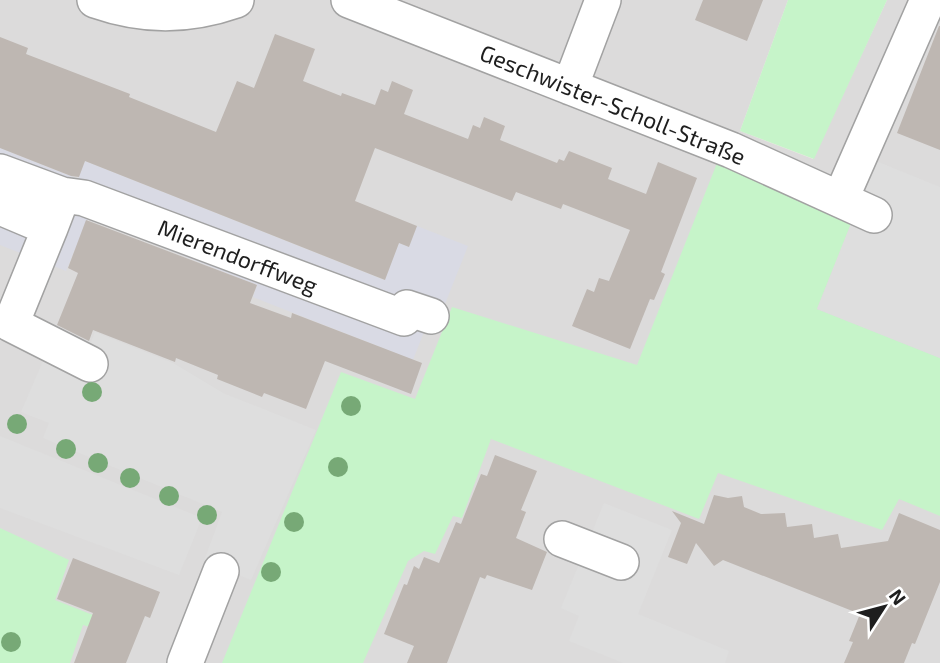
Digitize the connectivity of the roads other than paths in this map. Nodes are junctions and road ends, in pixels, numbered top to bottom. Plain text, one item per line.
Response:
1 (95, 0) edge
2 (236, 0) edge
3 (349, 0) edge
4 (603, 0) edge
5 (928, 0) edge
6 (570, 87) junction
7 (0, 172) edge
8 (62, 195) junction
9 (841, 198) junction
10 (0, 207) edge
11 (874, 215) dead end
12 (50, 228) junction
13 (421, 310) dead end
14 (90, 363) dead end
15 (562, 539) dead end
16 (621, 562) dead end
17 (220, 571) dead end
18 (185, 663) edge

1 - 2 street
3 - 6 street, Geschwister-Scholl-Straße
4 - 6 street
5 - 9 street
6 - 9 street, Geschwister-Scholl-Straße
7 - 8 street, Mierendorffweg
8 - 12 street
8 - 13 street, Mierendorffweg
9 - 11 street, Geschwister-Scholl-Straße
10 - 12 street
12 - 14 street
15 - 16 street
17 - 18 street

